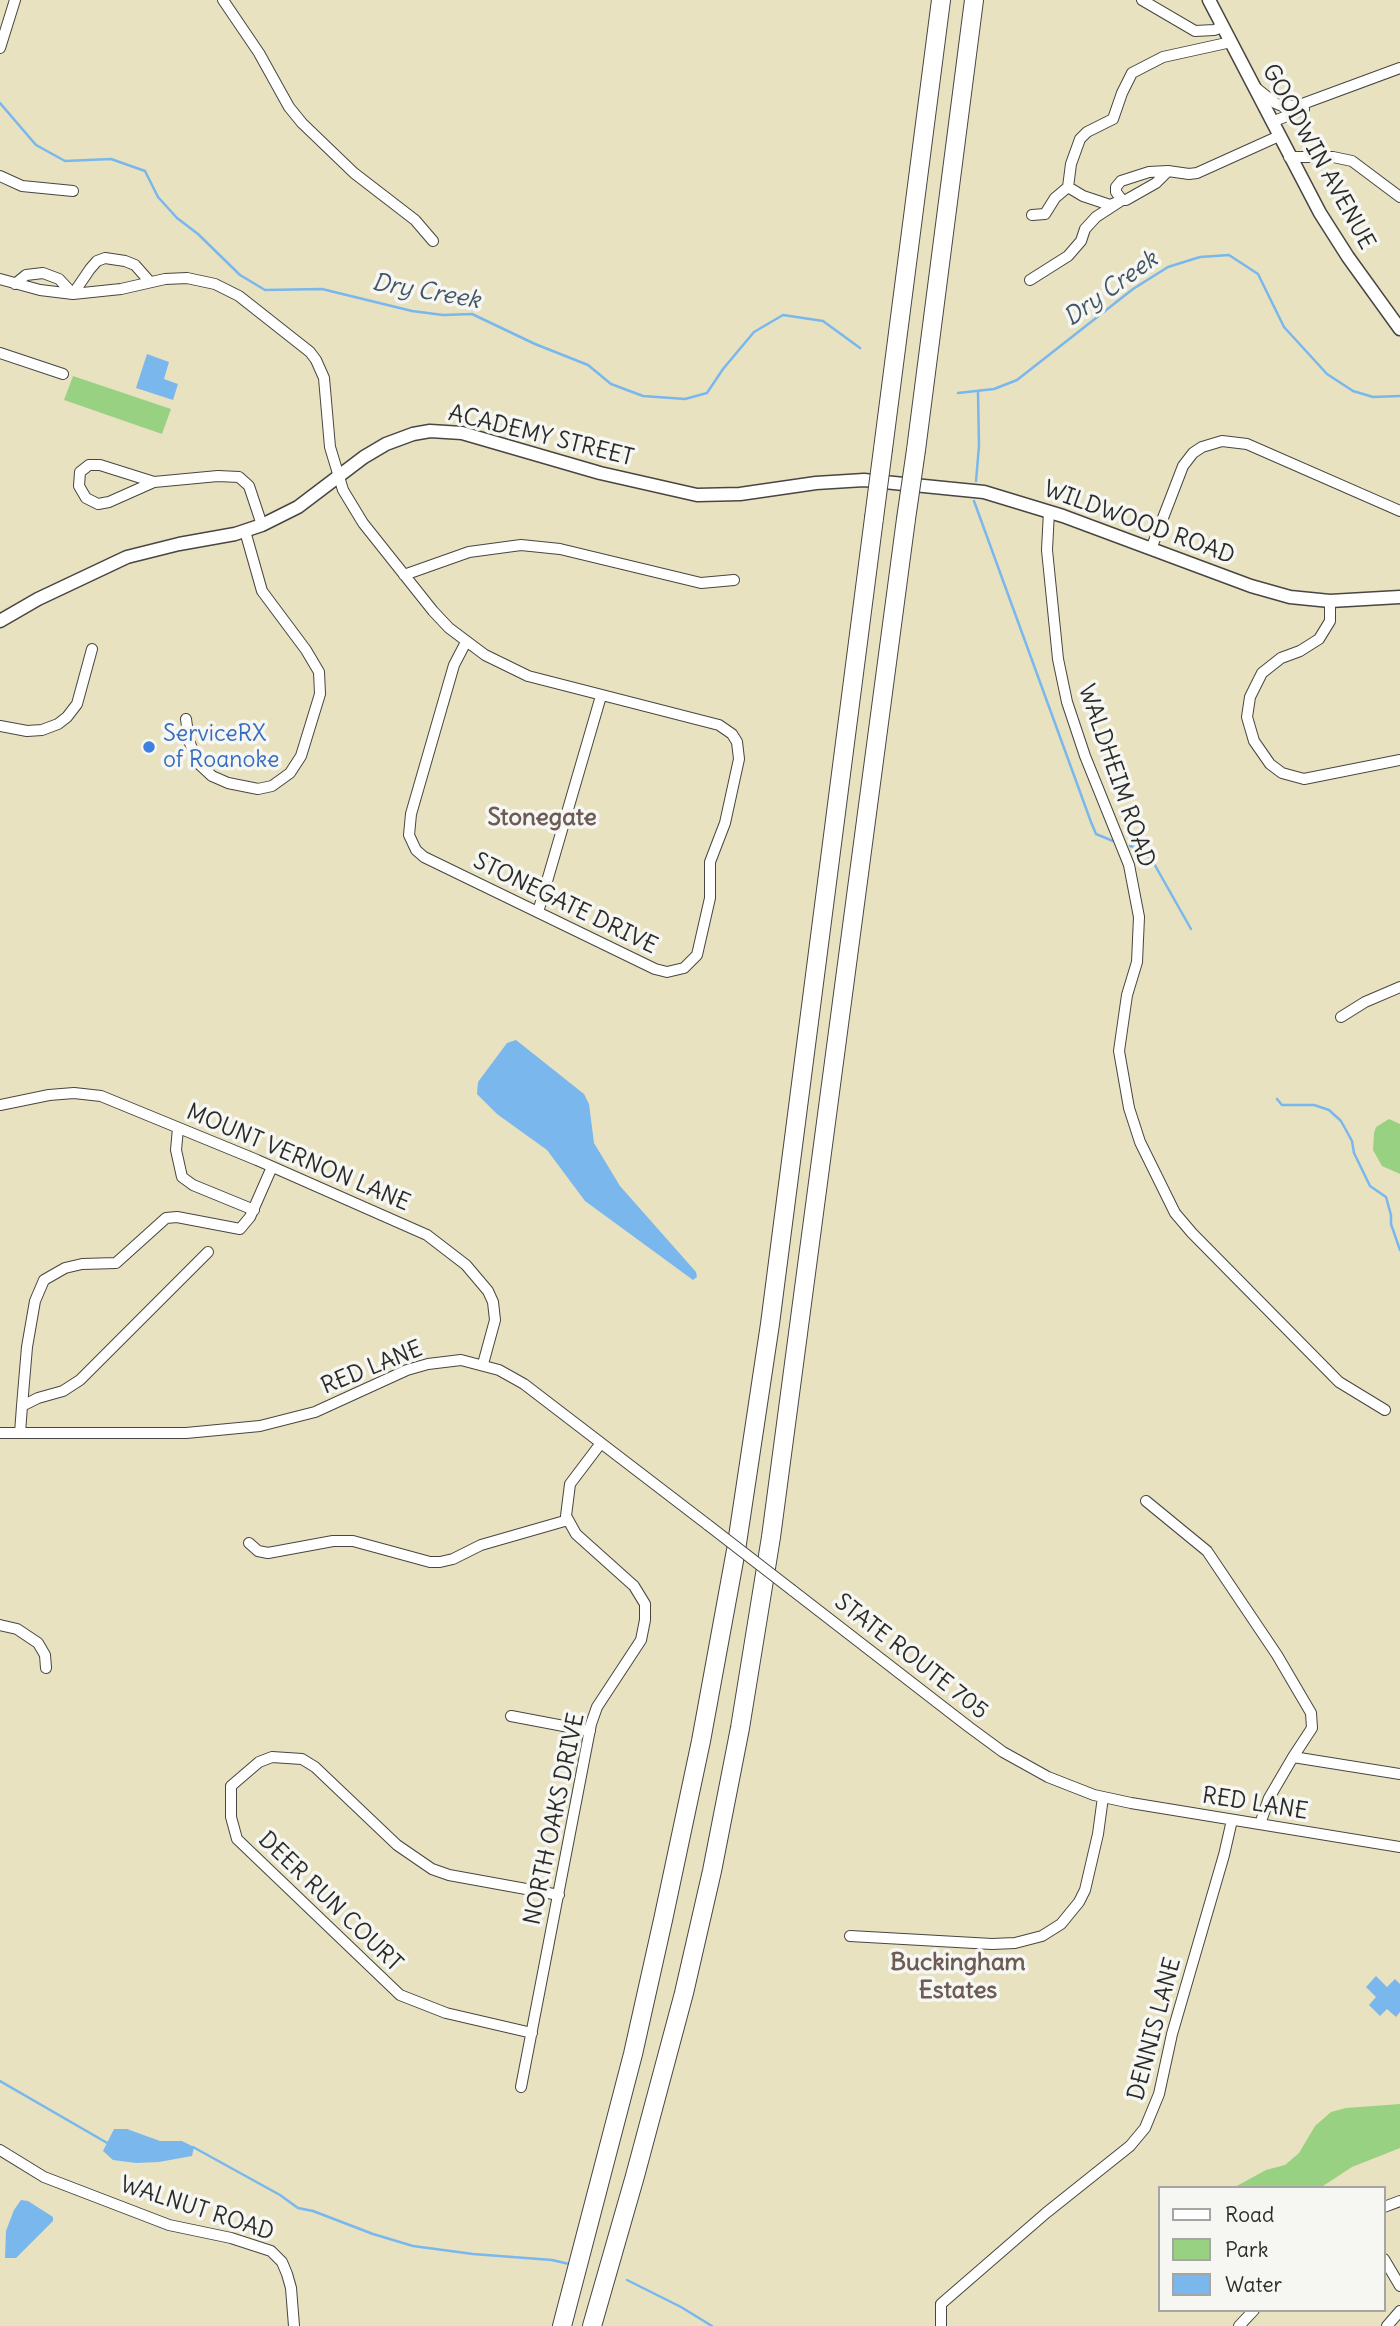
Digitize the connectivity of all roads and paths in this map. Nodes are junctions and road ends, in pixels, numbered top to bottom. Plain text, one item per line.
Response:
1 (15, 0) edge
2 (223, 0) edge
3 (941, 0) edge
4 (974, 0) edge
5 (1142, 0) edge
6 (1209, 0) edge
7 (1223, 27) junction
8 (1231, 42) junction
9 (0, 48) edge
10 (1400, 68) edge
11 (1400, 74) edge
12 (1253, 86) junction
13 (1272, 122) junction
14 (1279, 136) junction
15 (1289, 157) junction
16 (1168, 171) junction
17 (0, 176) edge
18 (1068, 187) junction
19 (73, 191) dead end
20 (1400, 197) edge
21 (1122, 200) junction
22 (1032, 215) dead end
23 (433, 241) dead end
24 (0, 279) edge
25 (1030, 280) dead end
26 (150, 282) junction
27 (15, 284) junction
28 (73, 294) junction
29 (1400, 329) edge
30 (0, 353) edge
31 (63, 374) dead end
32 (338, 477) junction
33 (864, 480) joint
34 (154, 482) junction
35 (1049, 511) junction
36 (1400, 511) edge
37 (262, 525) junction
38 (245, 531) junction
39 (1152, 549) junction
40 (404, 575) junction
41 (734, 580) dead end
42 (1400, 597) edge
43 (1330, 601) junction
44 (0, 621) edge
45 (466, 642) junction
46 (92, 649) dead end
47 (601, 696) junction
48 (186, 719) dead end
49 (0, 726) edge
50 (1400, 760) edge
51 (538, 912) junction
52 (1400, 987) edge
53 (1341, 1017) dead end
54 (0, 1105) edge
55 (178, 1128) junction
56 (272, 1167) junction
57 (254, 1210) junction
58 (208, 1252) dead end
59 (483, 1364) junction
60 (22, 1406) junction
61 (1385, 1410) dead end
62 (0, 1433) edge
63 (20, 1433) junction
64 (601, 1443) junction
65 (1146, 1501) dead end
66 (568, 1520) junction
67 (708, 1525) joint
68 (249, 1543) dead end
69 (0, 1625) edge
70 (46, 1668) dead end
71 (511, 1716) dead end
72 (590, 1731) junction
73 (1293, 1757) junction
74 (1400, 1774) edge
75 (1104, 1797) junction
76 (1232, 1820) junction
77 (1260, 1824) junction
78 (1400, 1847) edge
79 (559, 1895) junction
80 (850, 1936) dead end
81 (532, 2033) junction
82 (521, 2087) dead end
83 (0, 2150) edge
84 (1386, 2262) edge
85 (1400, 2286) edge
86 (1400, 2311) edge
87 (1252, 2312) edge
88 (294, 2326) edge
89 (562, 2326) edge
90 (592, 2326) edge
91 (941, 2326) edge
92 (1239, 2326) edge
93 (1387, 2326) edge

1 - 9 street
2 - 23 street
3 - 89 highway, bridge
4 - 90 highway, bridge
5 - 7 street
6 - 7 street, GOODWIN AVENUE
7 - 8 street, GOODWIN AVENUE
8 - 12 street, GOODWIN AVENUE
8 - 18 street
10 - 12 street
11 - 13 street
12 - 13 street, GOODWIN AVENUE
13 - 14 street, GOODWIN AVENUE
14 - 15 street, GOODWIN AVENUE
14 - 16 street
15 - 20 street
15 - 29 street, GOODWIN AVENUE
16 - 21 street
16 - 21 street
17 - 19 street
18 - 21 street
18 - 22 street
21 - 25 street
24 - 27 street, STONEGATE DRIVE
26 - 28 street, STONEGATE DRIVE
26 - 28 street
26 - 32 street, STONEGATE DRIVE
27 - 28 street, STONEGATE DRIVE
27 - 28 street
30 - 31 street
32 - 33 street, ACADEMY STREET
32 - 37 street, ACADEMY STREET
32 - 40 street, STONEGATE DRIVE
33 - 35 street, WILDWOOD ROAD
34 - 34 street
34 - 37 street
35 - 39 street, WILDWOOD ROAD
35 - 61 street, WALDHEIM ROAD
36 - 39 street
37 - 38 street, ACADEMY STREET
38 - 44 street, ACADEMY STREET
38 - 48 street
39 - 43 street, WILDWOOD ROAD
40 - 41 street
40 - 45 street, STONEGATE DRIVE
42 - 43 street, WILDWOOD ROAD
43 - 50 street
45 - 47 street, STONEGATE DRIVE
45 - 51 street, STONEGATE DRIVE
46 - 49 street
47 - 51 street
47 - 51 street, STONEGATE DRIVE
52 - 53 street
54 - 55 street, MOUNT VERNON LANE
55 - 56 street, MOUNT VERNON LANE
55 - 57 street
56 - 57 street
56 - 59 street, MOUNT VERNON LANE
57 - 60 street
58 - 60 street
59 - 63 street, RED LANE
59 - 64 street, RED LANE
60 - 63 street
62 - 63 street, RED LANE
64 - 66 street
64 - 67 street, RED LANE
65 - 73 street
66 - 68 street
66 - 72 street, NORTH OAKS DRIVE
67 - 75 street, STATE ROUTE 705, bridge
69 - 70 street
71 - 72 street
72 - 79 street, NORTH OAKS DRIVE
73 - 74 street
73 - 77 street
75 - 76 street, RED LANE
75 - 80 street
76 - 77 street, RED LANE
76 - 91 street, DENNIS LANE
77 - 78 street, RED LANE
79 - 81 street, NORTH OAKS DRIVE
79 - 81 street, DEER RUN COURT
81 - 82 street, NORTH OAKS DRIVE
83 - 88 street, WALNUT ROAD
84 - 85 street
86 - 93 street
87 - 92 street

